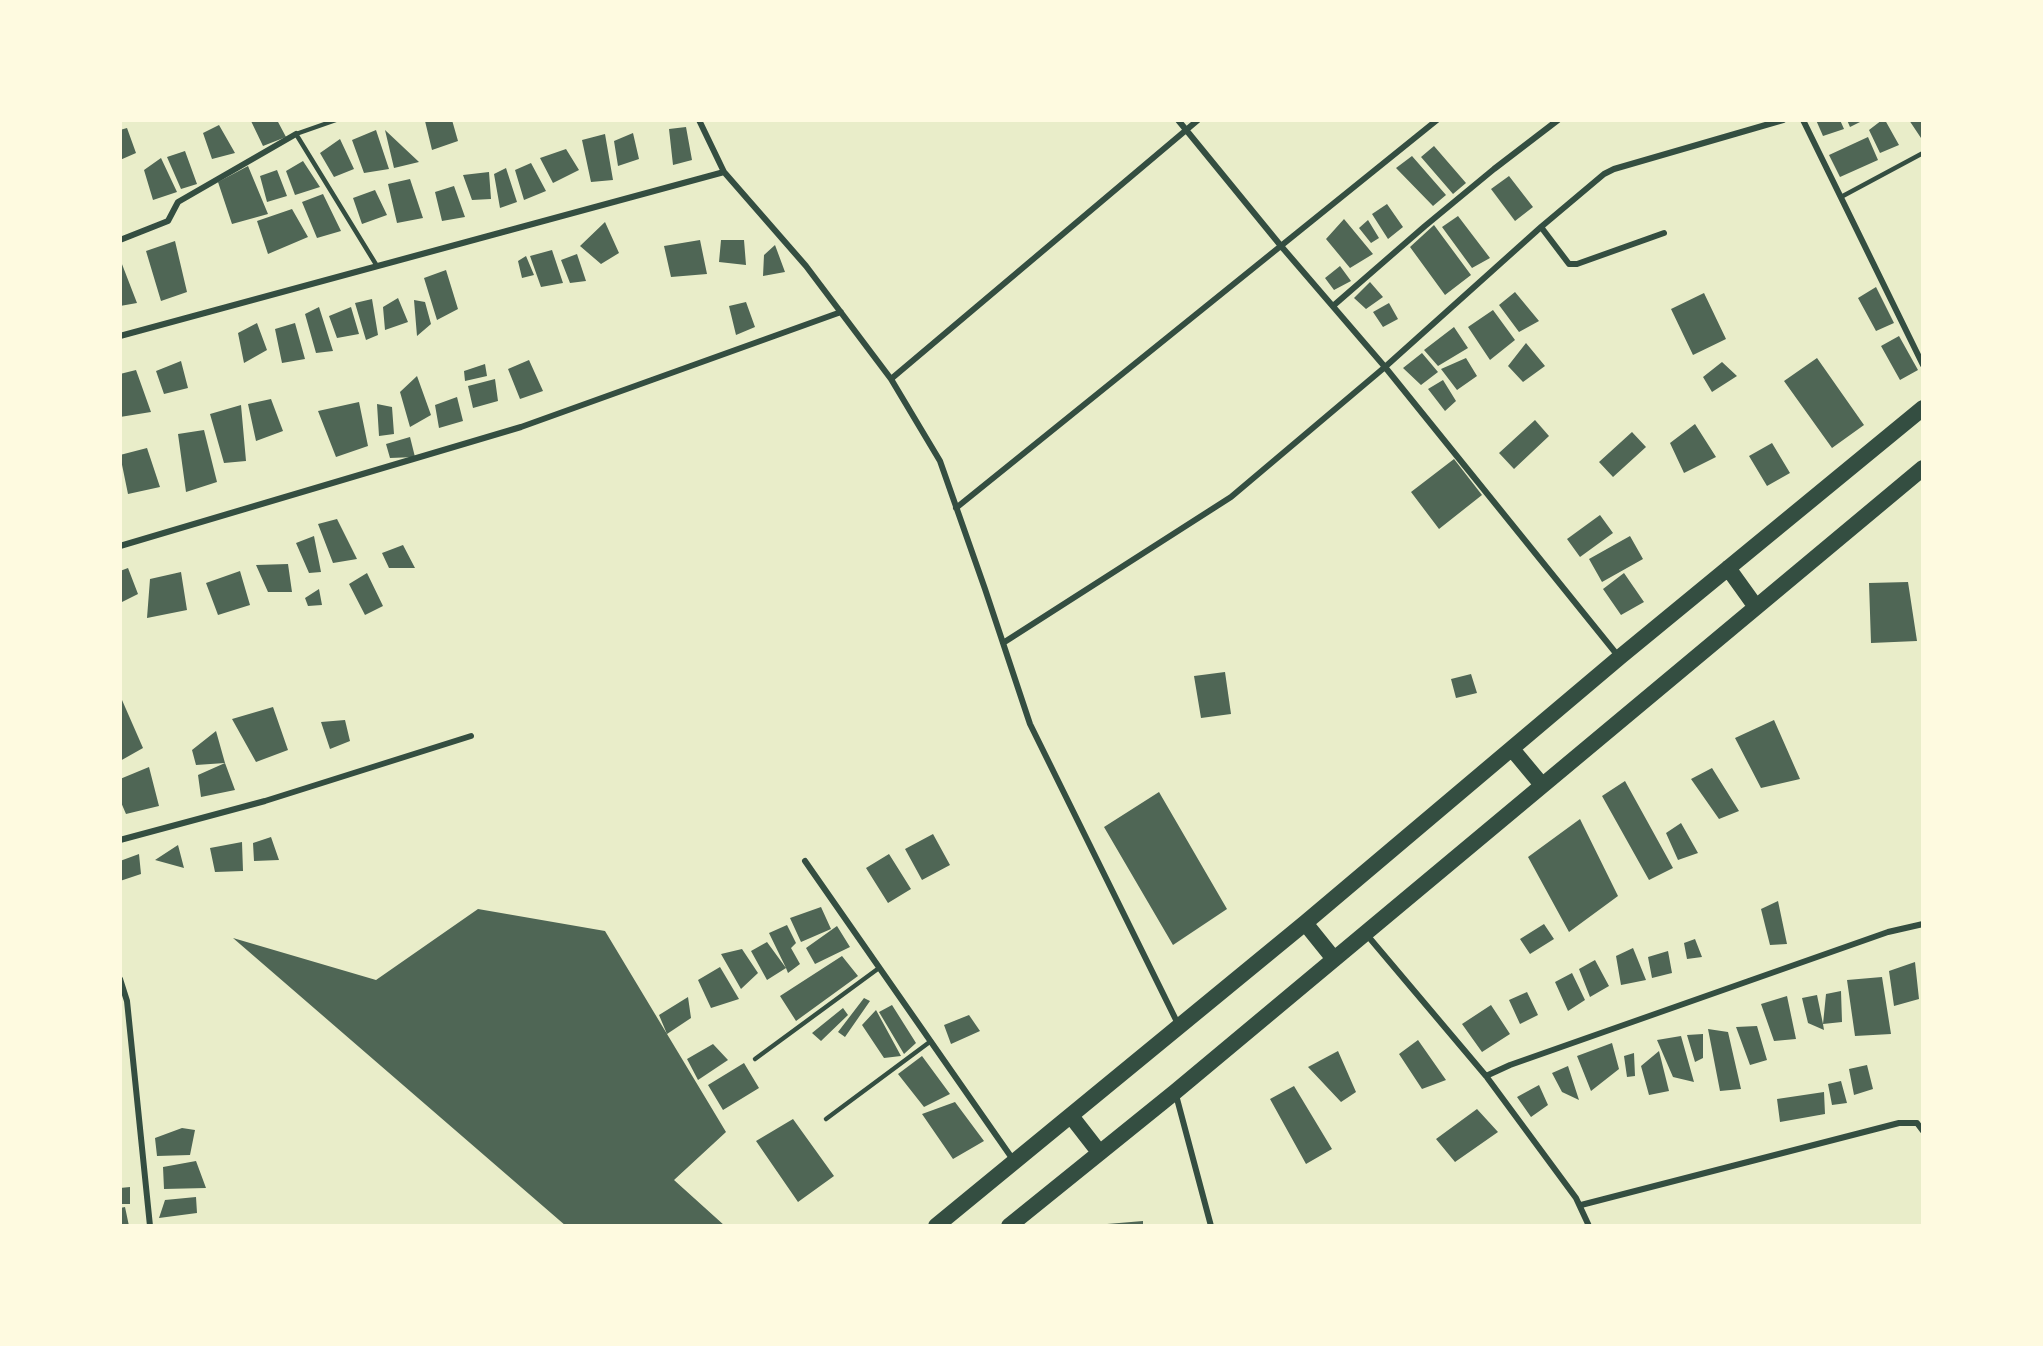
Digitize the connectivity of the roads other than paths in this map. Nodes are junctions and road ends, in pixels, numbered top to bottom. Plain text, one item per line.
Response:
1 (336, 120) edge
2 (699, 120) edge
3 (1178, 120) edge
4 (1198, 120) edge
5 (1437, 120) edge
6 (1558, 120) edge
7 (1783, 120) edge
8 (1803, 120) edge
9 (1187, 129) junction
10 (296, 134) junction
11 (1923, 153) edge
12 (724, 172) junction
13 (1841, 197) junction
14 (1541, 227) junction
15 (1664, 233) dead end
16 (120, 240) edge
17 (1281, 246) junction
18 (377, 266) junction
19 (1332, 306) junction
20 (841, 312) junction
21 (120, 336) edge
22 (1923, 365) edge
23 (1385, 367) junction
24 (891, 379) junction
25 (1923, 408) edge
26 (1923, 468) edge
27 (956, 508) junction
28 (120, 546) edge
29 (1728, 568) junction
30 (1756, 607) junction
31 (1003, 644) junction
32 (1620, 657) junction
33 (471, 736) dead end
34 (1512, 749) junction
35 (1542, 785) junction
36 (120, 840) edge
37 (805, 861) dead end
38 (1305, 923) junction
39 (1923, 924) edge
40 (1365, 933) junction
41 (1334, 958) junction
42 (879, 968) junction
43 (120, 980) edge
44 (123, 1002) edge
45 (1179, 1026) junction
46 (931, 1041) junction
47 (755, 1059) dead end
48 (1486, 1077) junction
49 (1175, 1092) junction
50 (1071, 1116) junction
51 (826, 1119) dead end
52 (1923, 1131) edge
53 (1099, 1152) junction
54 (1015, 1161) junction
55 (1581, 1205) junction
56 (150, 1226) edge
57 (936, 1226) edge
58 (1009, 1226) edge
59 (1211, 1226) edge
60 (1589, 1226) edge

1 - 10 lane
2 - 12 street
3 - 9 street
4 - 9 street
5 - 17 street
6 - 19 street
7 - 14 street
8 - 13 street
9 - 17 street
9 - 24 street
10 - 16 street
10 - 18 lane
11 - 13 lane
12 - 18 street
12 - 20 street
13 - 22 street
14 - 15 street
14 - 23 street
17 - 19 street
17 - 27 street
18 - 21 street
19 - 23 street
20 - 24 street
20 - 28 street
23 - 31 street
23 - 32 street
24 - 27 street
25 - 29 highway
26 - 30 highway
27 - 31 street
29 - 30 highway
29 - 32 highway
30 - 35 highway
31 - 45 street
32 - 34 highway
33 - 36 street
34 - 35 highway
34 - 38 highway
35 - 40 highway
37 - 42 street
38 - 41 highway
38 - 45 highway
39 - 48 street
40 - 41 highway
40 - 48 street
41 - 49 highway
42 - 46 street
42 - 47 lane
43 - 44 street
44 - 56 street
45 - 50 highway
46 - 51 lane
46 - 54 street
48 - 55 street
49 - 53 highway
49 - 59 street
50 - 53 highway
50 - 54 highway
52 - 55 street
53 - 58 highway
54 - 57 highway
55 - 60 street

